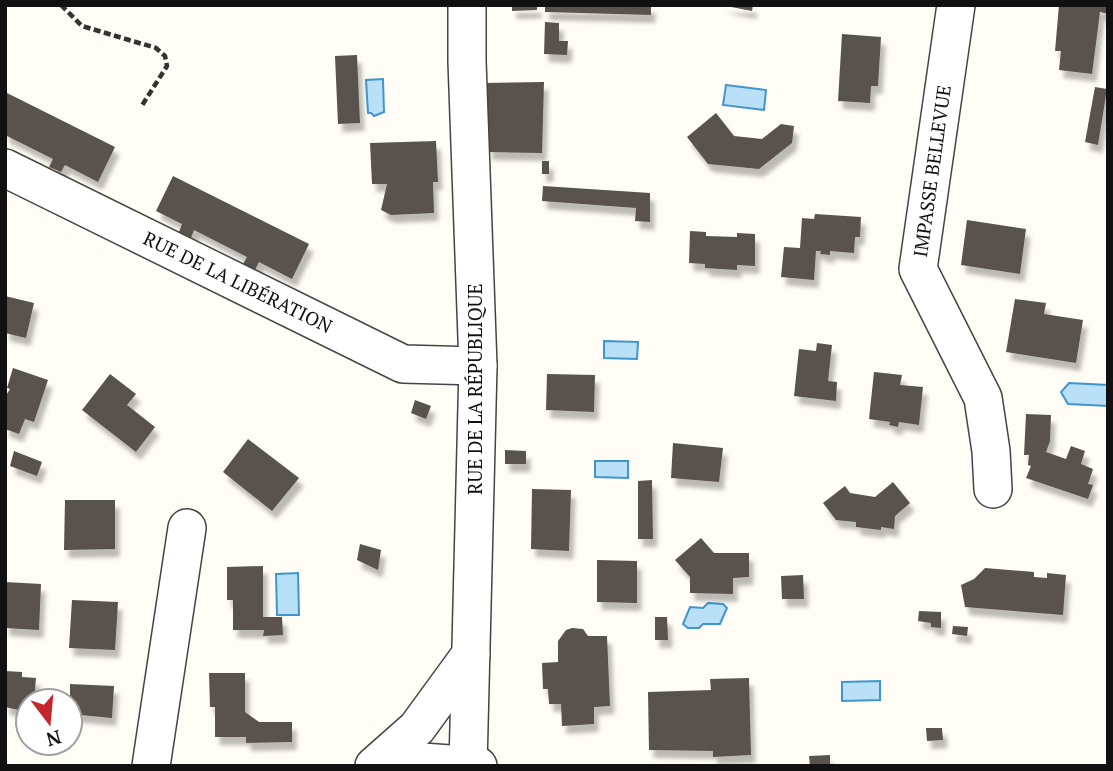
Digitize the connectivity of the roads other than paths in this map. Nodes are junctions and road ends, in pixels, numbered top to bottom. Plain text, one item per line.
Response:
1 (467, 5) edge
2 (956, 5) edge
3 (5, 168) edge
4 (478, 366) junction
5 (993, 489) dead end
6 (187, 528) dead end
7 (471, 654) junction
8 (472, 765) edge
9 (151, 766) edge
10 (374, 766) edge
11 (384, 766) edge

1 - 4 street, RUE DE LA RÉPUBLIQUE
2 - 5 street, IMPASSE BELLEVUE
3 - 4 street, RUE DE LA LIBÉRATION
4 - 7 street, RUE DE LA RÉPUBLIQUE
6 - 9 street
7 - 8 street, RUE DE LA RÉPUBLIQUE
7 - 10 street
8 - 11 street

